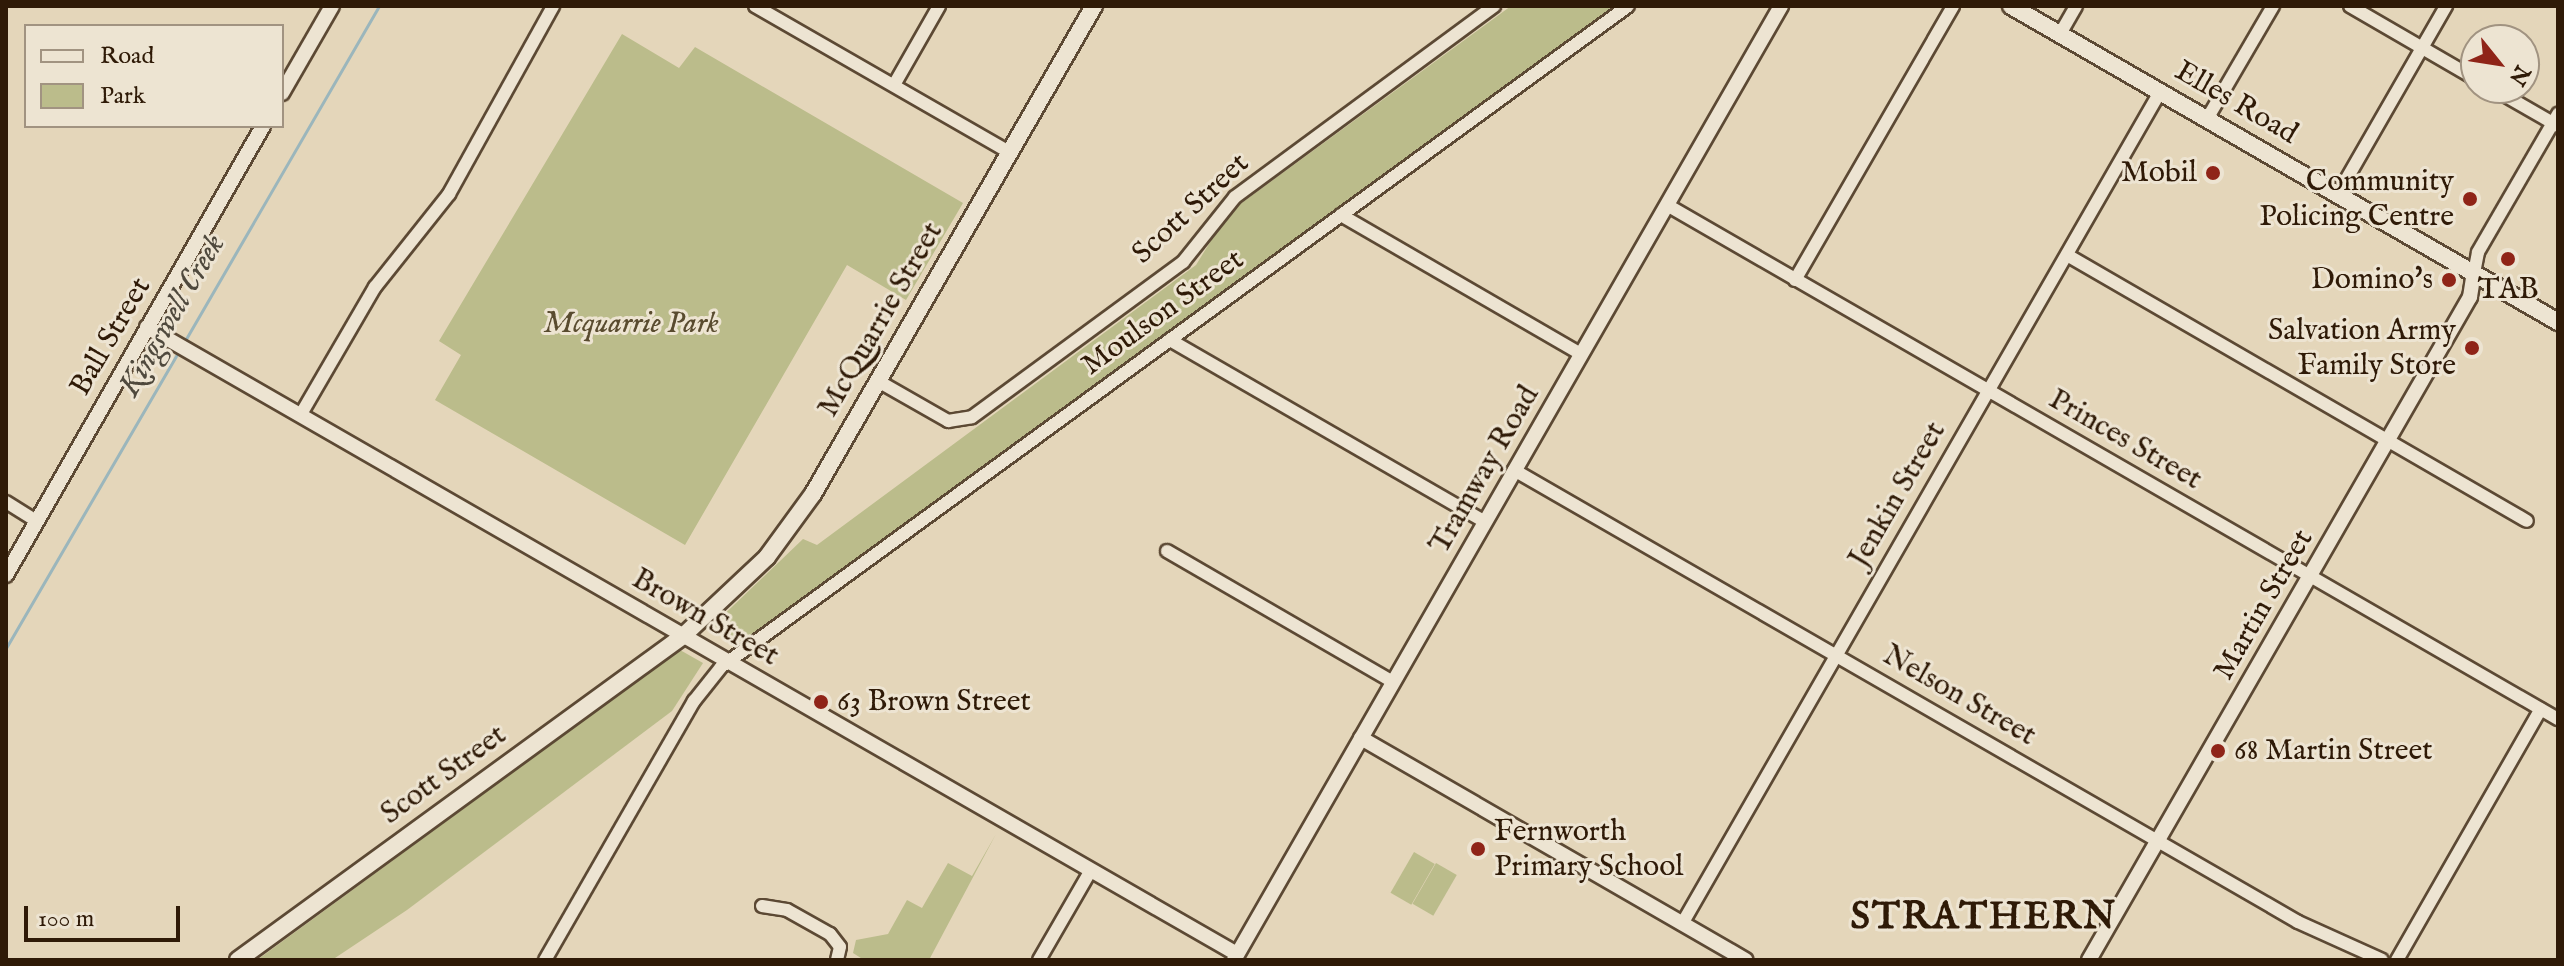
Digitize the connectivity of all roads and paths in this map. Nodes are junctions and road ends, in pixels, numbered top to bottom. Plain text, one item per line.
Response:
1 (332, 6) edge
2 (553, 6) edge
3 (755, 6) edge
4 (939, 6) edge
5 (1094, 6) edge
6 (1494, 6) edge
7 (1628, 6) edge
8 (1781, 6) edge
9 (1953, 6) edge
10 (2011, 6) edge
11 (2076, 6) edge
12 (2273, 6) edge
13 (2350, 6) edge
14 (2446, 6) edge
15 (2060, 34) junction
16 (2422, 47) junction
17 (2460, 70) edge
18 (894, 85) junction
19 (284, 90) edge
20 (2160, 92) junction
21 (2523, 104) edge
22 (2207, 119) junction
23 (2556, 121) edge
24 (262, 128) edge
25 (1009, 152) junction
26 (2338, 194) junction
27 (1667, 205) junction
28 (1341, 215) junction
29 (2067, 255) junction
30 (2474, 273) junction
31 (1795, 280) junction
32 (2558, 322) edge
33 (147, 327) junction
34 (1170, 340) junction
35 (1581, 354) junction
36 (878, 381) junction
37 (1988, 391) junction
38 (301, 414) junction
39 (2388, 440) junction
40 (1514, 470) junction
41 (6, 502) edge
42 (37, 521) junction
43 (2527, 521) dead end
44 (1485, 522) junction
45 (1167, 551) dead end
46 (6, 575) edge
47 (2310, 577) junction
48 (683, 636) junction
49 (1836, 655) junction
50 (729, 661) junction
51 (1393, 682) junction
52 (2541, 709) junction
53 (2558, 719) edge
54 (1361, 738) junction
55 (2158, 841) junction
56 (1091, 870) junction
57 (762, 906) dead end
58 (1682, 924) junction
59 (1236, 957) edge
60 (238, 960) edge
61 (545, 960) edge
62 (837, 960) edge
63 (1039, 960) edge
64 (1745, 960) edge
65 (2089, 960) edge
66 (2382, 960) edge
67 (2397, 960) edge

1 - 19 street
2 - 38 street
3 - 18 street
4 - 18 street
5 - 25 main road, McQuarrie Street
6 - 36 street, Scott Street
7 - 28 street, Moulson Street
8 - 27 street, Tramway Road
9 - 31 street
10 - 15 main road, Elles Road
11 - 15 street
12 - 22 street
13 - 16 street
14 - 16 street
15 - 20 main road, Elles Road
16 - 17 street
16 - 26 street
18 - 25 street
20 - 22 main road, Elles Road
20 - 29 street, Jenkin Street
21 - 23 street
22 - 26 main road, Elles Road
23 - 30 street
24 - 33 street, Ball Street
25 - 36 main road, McQuarrie Street
26 - 30 main road, Elles Road
27 - 31 street, Princes Street
27 - 35 street, Tramway Road
28 - 34 street, Moulson Street
28 - 35 street
29 - 37 street, Jenkin Street
29 - 39 street
30 - 32 main road, Elles Road
30 - 39 street, Martin Street
31 - 37 street, Princes Street
33 - 38 street, Brown Street
33 - 42 street, Ball Street
34 - 44 street
34 - 50 street, Moulson Street
35 - 40 street, Tramway Road
36 - 48 main road, McQuarrie Street
37 - 47 street, Princes Street
37 - 49 street, Jenkin Street
38 - 48 street, Brown Street
39 - 43 street
39 - 47 street, Martin Street
40 - 44 street, Tramway Road
40 - 49 street, Nelson Street
41 - 42 street
42 - 46 street, Ball Street
44 - 51 street, Tramway Road
45 - 51 street
47 - 52 street, Princes Street
47 - 55 street, Martin Street
48 - 50 street, Brown Street
48 - 60 main road, Scott Street
49 - 55 street, Nelson Street
49 - 58 street, Jenkin Street
50 - 56 street, Brown Street
50 - 61 street
51 - 54 street, Tramway Road
52 - 53 street, Princes Street
52 - 67 street
54 - 58 street
54 - 59 street, Tramway Road
55 - 65 street, Martin Street
55 - 66 street, Nelson Street
56 - 59 street, Brown Street
56 - 63 street
57 - 62 street
58 - 64 street

